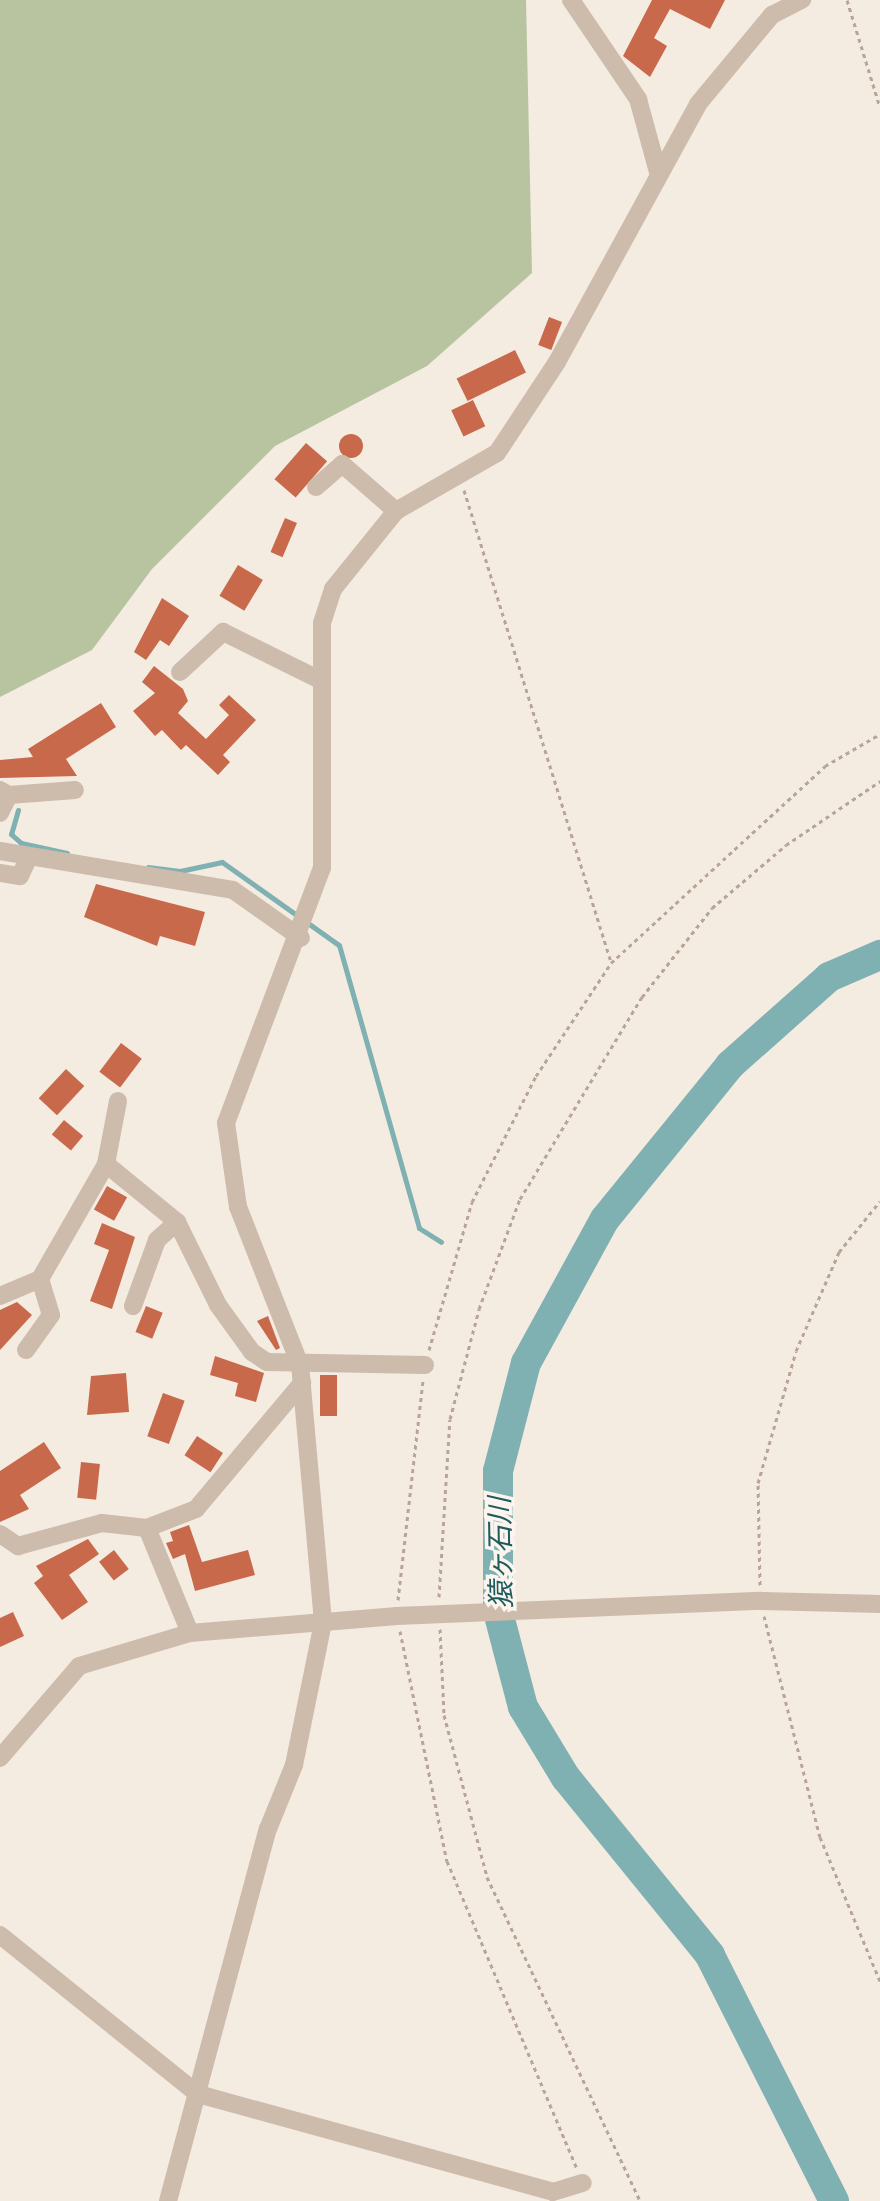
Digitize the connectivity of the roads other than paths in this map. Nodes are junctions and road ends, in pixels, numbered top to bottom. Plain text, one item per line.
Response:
1 (571, 0) edge
2 (802, 0) edge
3 (658, 172) junction
4 (316, 487) dead end
5 (396, 511) junction
6 (180, 672) dead end
7 (318, 679) junction
8 (75, 790) dead end
9 (5, 793) edge
10 (0, 813) edge
11 (0, 851) edge
12 (29, 857) junction
13 (0, 873) edge
14 (301, 938) junction
15 (118, 1101) dead end
16 (106, 1164) junction
17 (177, 1222) junction
18 (40, 1279) junction
19 (0, 1296) edge
20 (133, 1306) dead end
21 (26, 1350) dead end
22 (299, 1359) junction
23 (425, 1365) road end
24 (302, 1383) junction
25 (147, 1528) junction
26 (0, 1534) edge
27 (880, 1604) edge
28 (323, 1622) junction
29 (190, 1633) junction
30 (0, 1758) edge
31 (0, 1935) edge
32 (198, 2094) junction
33 (583, 2183) road end
34 (168, 2201) edge

1 - 3 street
2 - 3 street
3 - 5 street
4 - 5 street
5 - 7 street
6 - 7 street
7 - 14 street
8 - 9 street
9 - 10 street
11 - 12 street
12 - 13 street
12 - 14 street
14 - 22 street
15 - 16 street
16 - 17 street
16 - 18 street
17 - 20 street
17 - 22 street
18 - 19 street
18 - 21 street
22 - 23 street
22 - 24 street
24 - 25 street
24 - 28 street
25 - 26 street
25 - 29 street
27 - 28 street, bridge
28 - 29 street
28 - 32 street
29 - 30 street
31 - 32 street
32 - 33 street
32 - 34 street

